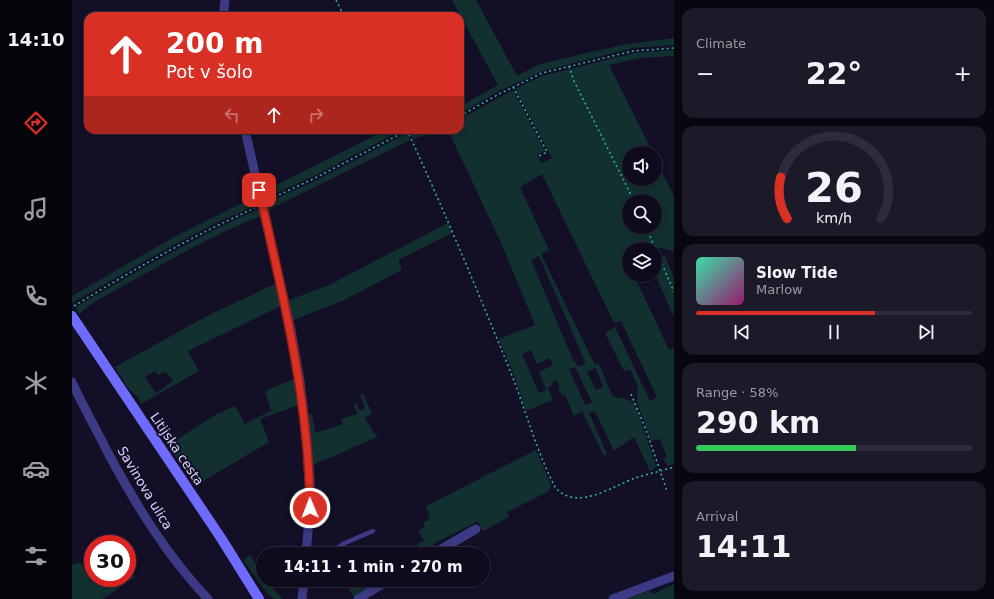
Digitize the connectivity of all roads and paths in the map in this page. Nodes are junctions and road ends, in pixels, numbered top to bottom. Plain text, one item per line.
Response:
1 (226, 0) edge
2 (336, 0) edge
3 (224, 12) edge
4 (342, 12) edge
5 (674, 48) edge
6 (569, 66) junction
7 (513, 87) junction
8 (464, 114) edge
9 (246, 134) edge
10 (400, 134) edge
11 (410, 134) edge
12 (539, 156) dead end
13 (630, 194) edge
14 (262, 204) junction
15 (649, 234) edge
16 (674, 292) edge
17 (73, 311) edge
18 (72, 382) edge
19 (631, 394) dead end
20 (674, 466) edge
21 (660, 471) junction
22 (667, 491) dead end
23 (476, 529) dead end
24 (372, 531) dead end
25 (307, 547) edge
26 (339, 547) edge
27 (445, 547) edge
28 (674, 576) edge
29 (303, 587) edge
30 (378, 587) edge
31 (208, 599) edge
32 (259, 599) edge
33 (302, 599) edge
34 (358, 599) edge
35 (613, 599) edge

1 - 3 street
2 - 4 path
5 - 6 path
6 - 7 path
6 - 13 path
7 - 8 path
7 - 12 path
9 - 14 street
10 - 14 path
11 - 21 path
14 - 17 path
14 - 25 street
15 - 16 path
17 - 32 main road, Litijska cesta
18 - 31 street, Savinova ulica
19 - 21 path
20 - 21 path
21 - 22 path
23 - 27 street
24 - 26 lane
28 - 35 street
29 - 33 street
30 - 34 street

